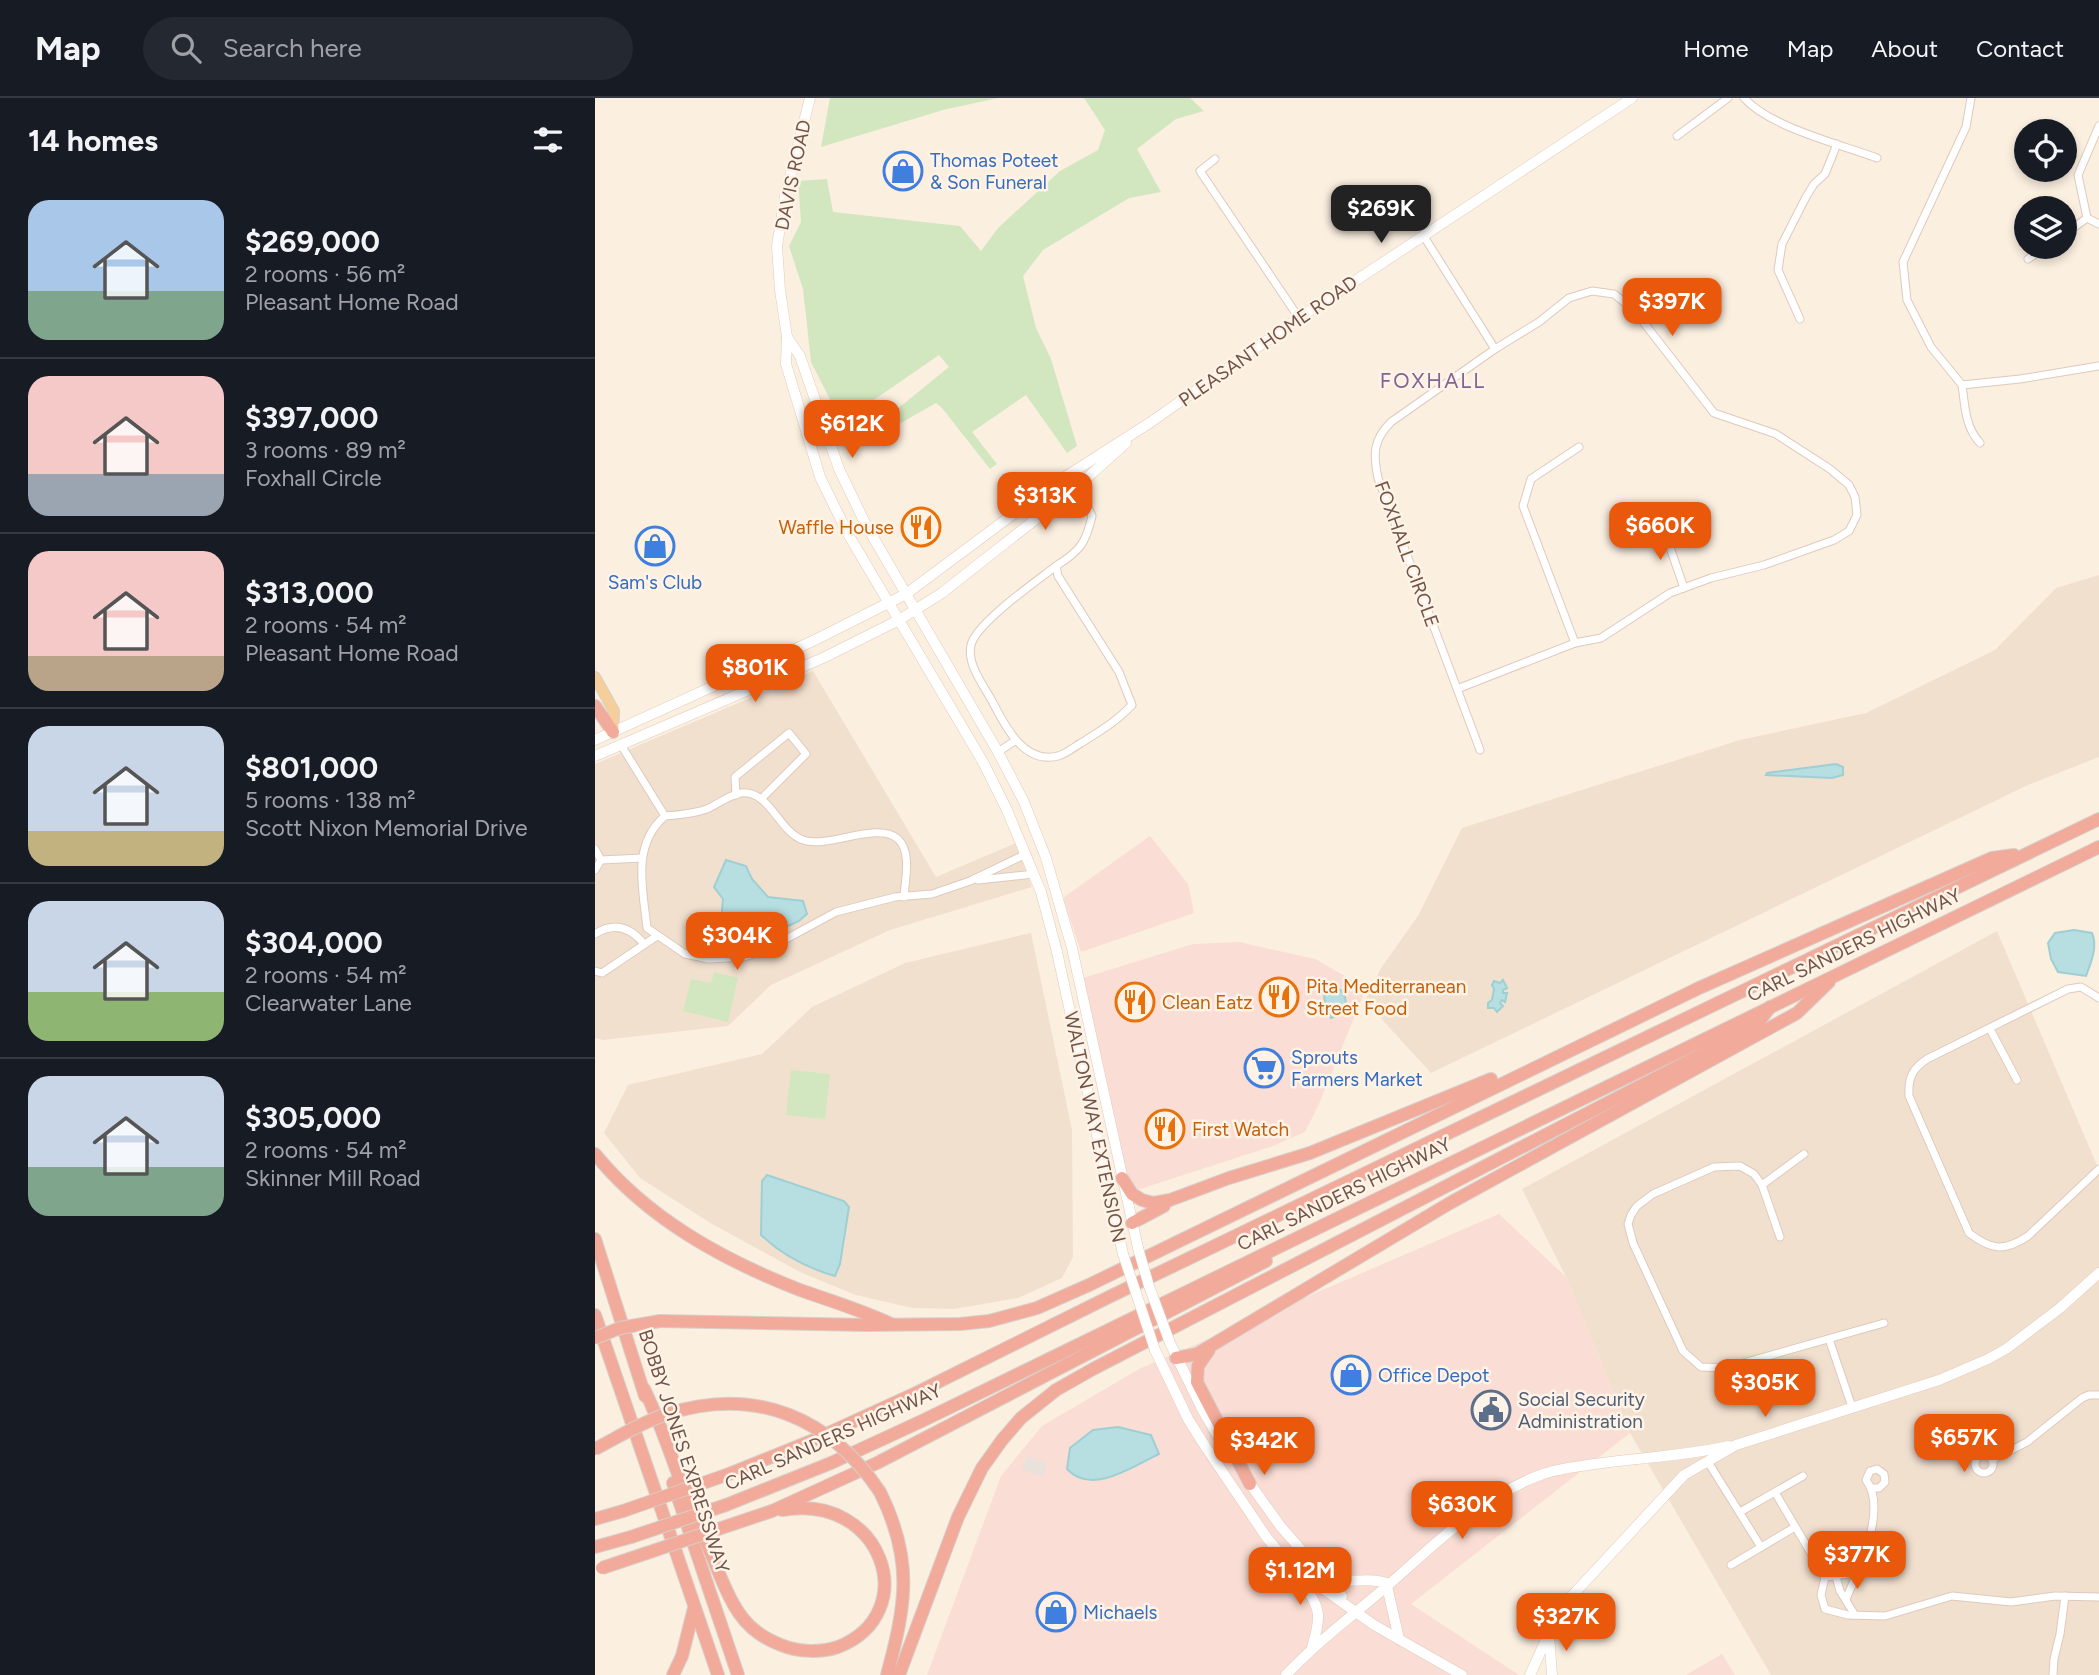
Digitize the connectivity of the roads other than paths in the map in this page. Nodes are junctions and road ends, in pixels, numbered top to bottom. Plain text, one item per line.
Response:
1 (810, 98) edge
2 (1632, 98) edge
3 (1728, 98) edge
4 (1744, 98) edge
5 (1971, 98) edge
6 (2099, 126) edge
7 (1677, 136) dead end
8 (1837, 144) junction
9 (1877, 158) dead end
10 (1215, 159) dead end
11 (2087, 218) junction
12 (2099, 224) edge
13 (2077, 225) edge
14 (1423, 235) junction
15 (1299, 318) junction
16 (1800, 319) dead end
17 (787, 337) junction
18 (1495, 349) junction
19 (2099, 366) edge
20 (1962, 385) junction
21 (1151, 422) junction
22 (1980, 443) dead end
23 (1579, 447) dead end
24 (1067, 475) junction
25 (1077, 486) junction
26 (1663, 527) dead end
27 (1056, 566) junction
28 (1684, 588) junction
29 (906, 594) junction
30 (888, 604) junction
31 (915, 610) junction
32 (899, 620) junction
33 (1575, 643) junction
34 (595, 677) edge
35 (1457, 688) junction
36 (595, 706) edge
37 (613, 732) junction
38 (595, 740) edge
39 (1016, 740) junction
40 (621, 745) junction
41 (1480, 750) dead end
42 (998, 752) junction
43 (595, 756) edge
44 (736, 795) junction
45 (761, 799) junction
46 (664, 816) junction
47 (2099, 818) edge
48 (2099, 847) edge
49 (595, 849) edge
50 (2032, 852) junction
51 (1026, 854) junction
52 (642, 858) junction
53 (601, 860) junction
54 (595, 870) edge
55 (1034, 874) junction
56 (970, 881) junction
57 (904, 897) junction
58 (595, 934) edge
59 (657, 936) junction
60 (644, 944) junction
61 (595, 971) edge
62 (1838, 973) junction
63 (1078, 976) junction
64 (1063, 978) junction
65 (2099, 999) edge
66 (1772, 1005) junction
67 (1990, 1029) junction
68 (1520, 1074) junction
69 (2017, 1080) dead end
70 (595, 1154) edge
71 (1804, 1154) dead end
72 (2099, 1169) edge
73 (1252, 1171) junction
74 (1122, 1178) junction
75 (1762, 1185) junction
76 (1132, 1223) junction
77 (1118, 1234) junction
78 (1303, 1234) junction
79 (1780, 1237) dead end
80 (595, 1238) edge
81 (2099, 1273) edge
82 (595, 1315) edge
83 (1884, 1323) dead end
84 (895, 1326) junction
85 (595, 1338) edge
86 (1829, 1339) junction
87 (1214, 1344) junction
88 (1156, 1352) junction
89 (1176, 1358) junction
90 (643, 1389) junction
91 (2099, 1395) edge
92 (1852, 1408) junction
93 (1736, 1445) junction
94 (595, 1449) edge
95 (1673, 1455) junction
96 (1992, 1460) dead end
97 (1708, 1462) junction
98 (1684, 1475) junction
99 (1803, 1476) dead end
100 (1250, 1484) junction
101 (1873, 1488) dead end
102 (1776, 1494) junction
103 (772, 1511) junction
104 (1740, 1512) junction
105 (595, 1519) edge
106 (1795, 1527) junction
107 (595, 1547) edge
108 (1761, 1547) junction
109 (1731, 1565) dead end
110 (1291, 1566) junction
111 (1317, 1569) junction
112 (597, 1570) edge
113 (1857, 1573) junction
114 (1825, 1577) junction
115 (1836, 1577) junction
116 (1388, 1585) junction
117 (2065, 1596) junction
118 (2099, 1597) edge
119 (1846, 1599) junction
120 (694, 1608) junction
121 (1357, 1612) junction
122 (1856, 1615) junction
123 (1549, 1633) junction
124 (724, 1636) junction
125 (1399, 1639) junction
126 (1311, 1648) junction
127 (673, 1675) edge
128 (718, 1675) edge
129 (738, 1675) edge
130 (744, 1675) edge
131 (887, 1675) edge
132 (899, 1675) edge
133 (1286, 1675) edge
134 (1462, 1675) edge
135 (1530, 1675) edge
136 (1552, 1675) edge
137 (2053, 1675) edge

1 - 17 main road, DAVIS ROAD
2 - 14 main road, PLEASANT HOME ROAD
3 - 7 street
4 - 8 street
5 - 20 street
6 - 11 street
8 - 9 street
8 - 16 street
10 - 15 street
11 - 12 street
11 - 13 street
14 - 15 main road, PLEASANT HOME ROAD
14 - 18 street
15 - 21 main road, PLEASANT HOME ROAD
17 - 29 main road, DAVIS ROAD
17 - 30 main road, DAVIS ROAD
18 - 28 street, FOXHALL CIRCLE
18 - 35 street, FOXHALL CIRCLE
19 - 20 street
20 - 22 street
21 - 24 main road, PLEASANT HOME ROAD
21 - 25 main road, PLEASANT HOME ROAD
23 - 33 street
24 - 25 street
24 - 29 main road, PLEASANT HOME ROAD
25 - 27 street
25 - 31 main road, PLEASANT HOME ROAD
26 - 28 street
27 - 39 street
27 - 39 street
28 - 33 street, FOXHALL CIRCLE
29 - 30 main road, PLEASANT HOME ROAD
29 - 31 main road, WALTON WAY EXTENSION
30 - 32 main road, WALTON WAY EXTENSION
30 - 37 main road, PLEASANT HOME ROAD
31 - 32 main road, PLEASANT HOME ROAD
31 - 42 main road, WALTON WAY EXTENSION
32 - 40 main road, PLEASANT HOME ROAD
32 - 51 main road, WALTON WAY EXTENSION
33 - 35 street, FOXHALL CIRCLE
34 - 37 main road
35 - 41 street, FOXHALL CIRCLE
36 - 37 highway
37 - 38 main road, PLEASANT HOME ROAD
37 - 40 main road
39 - 42 street
40 - 43 main road, PLEASANT HOME ROAD
40 - 46 street
42 - 63 main road, WALTON WAY EXTENSION
44 - 45 street
44 - 45 street
44 - 46 street
45 - 57 street
46 - 52 street
47 - 50 highway, CARL SANDERS HIGHWAY
48 - 62 highway, CARL SANDERS HIGHWAY
49 - 53 street
50 - 68 highway
50 - 105 highway, CARL SANDERS HIGHWAY, bridge
51 - 55 main road, WALTON WAY EXTENSION
51 - 56 street
52 - 53 street
52 - 59 street
53 - 54 street
55 - 56 street
55 - 64 main road, WALTON WAY EXTENSION
56 - 57 street
57 - 59 street
58 - 60 street
59 - 60 street
60 - 61 street
62 - 66 highway, CARL SANDERS HIGHWAY
62 - 87 highway
63 - 64 main road
63 - 74 main road, WALTON WAY EXTENSION
64 - 77 main road, WALTON WAY EXTENSION
65 - 67 street
66 - 78 highway, CARL SANDERS HIGHWAY
66 - 132 highway
67 - 69 street
67 - 72 street
68 - 73 highway
68 - 84 highway
70 - 84 highway
71 - 75 street
73 - 74 highway
73 - 76 highway
74 - 76 main road, WALTON WAY EXTENSION
75 - 79 street
75 - 86 street
76 - 77 main road
76 - 89 main road, WALTON WAY EXTENSION, bridge
77 - 88 main road, WALTON WAY EXTENSION, bridge
78 - 103 highway
78 - 107 highway, CARL SANDERS HIGHWAY, bridge
80 - 90 highway, BOBBY JONES EXPRESSWAY
81 - 92 main road
82 - 120 highway, BOBBY JONES EXPRESSWAY
83 - 86 street
84 - 85 highway, bridge
86 - 92 street
87 - 89 highway
87 - 100 highway
88 - 89 main road
88 - 110 main road, WALTON WAY EXTENSION
89 - 100 main road, WALTON WAY EXTENSION
90 - 103 highway
90 - 124 highway, BOBBY JONES EXPRESSWAY
91 - 96 street
92 - 93 main road
93 - 95 main road
93 - 97 main road
94 - 131 highway, bridge
95 - 98 main road
95 - 116 main road
97 - 98 main road
97 - 104 street
98 - 123 main road
99 - 102 street
100 - 111 main road, WALTON WAY EXTENSION
101 - 113 street
102 - 104 street
102 - 106 street
103 - 112 highway, bridge
104 - 108 street
106 - 108 street
106 - 114 street
108 - 109 street
110 - 121 main road, WALTON WAY EXTENSION
110 - 126 main road
111 - 116 main road
111 - 121 main road, WALTON WAY EXTENSION
113 - 115 street
113 - 119 street
114 - 115 street
114 - 122 street
115 - 119 street
116 - 121 main road
116 - 125 main road
117 - 118 street
117 - 122 street
117 - 137 street
119 - 122 street
120 - 127 highway
120 - 128 highway, BOBBY JONES EXPRESSWAY
121 - 125 main road, WALTON WAY EXTENSION
121 - 126 main road
123 - 135 main road
123 - 136 main road
124 - 129 highway, BOBBY JONES EXPRESSWAY
124 - 130 highway
125 - 134 main road, WALTON WAY EXTENSION
126 - 133 main road

